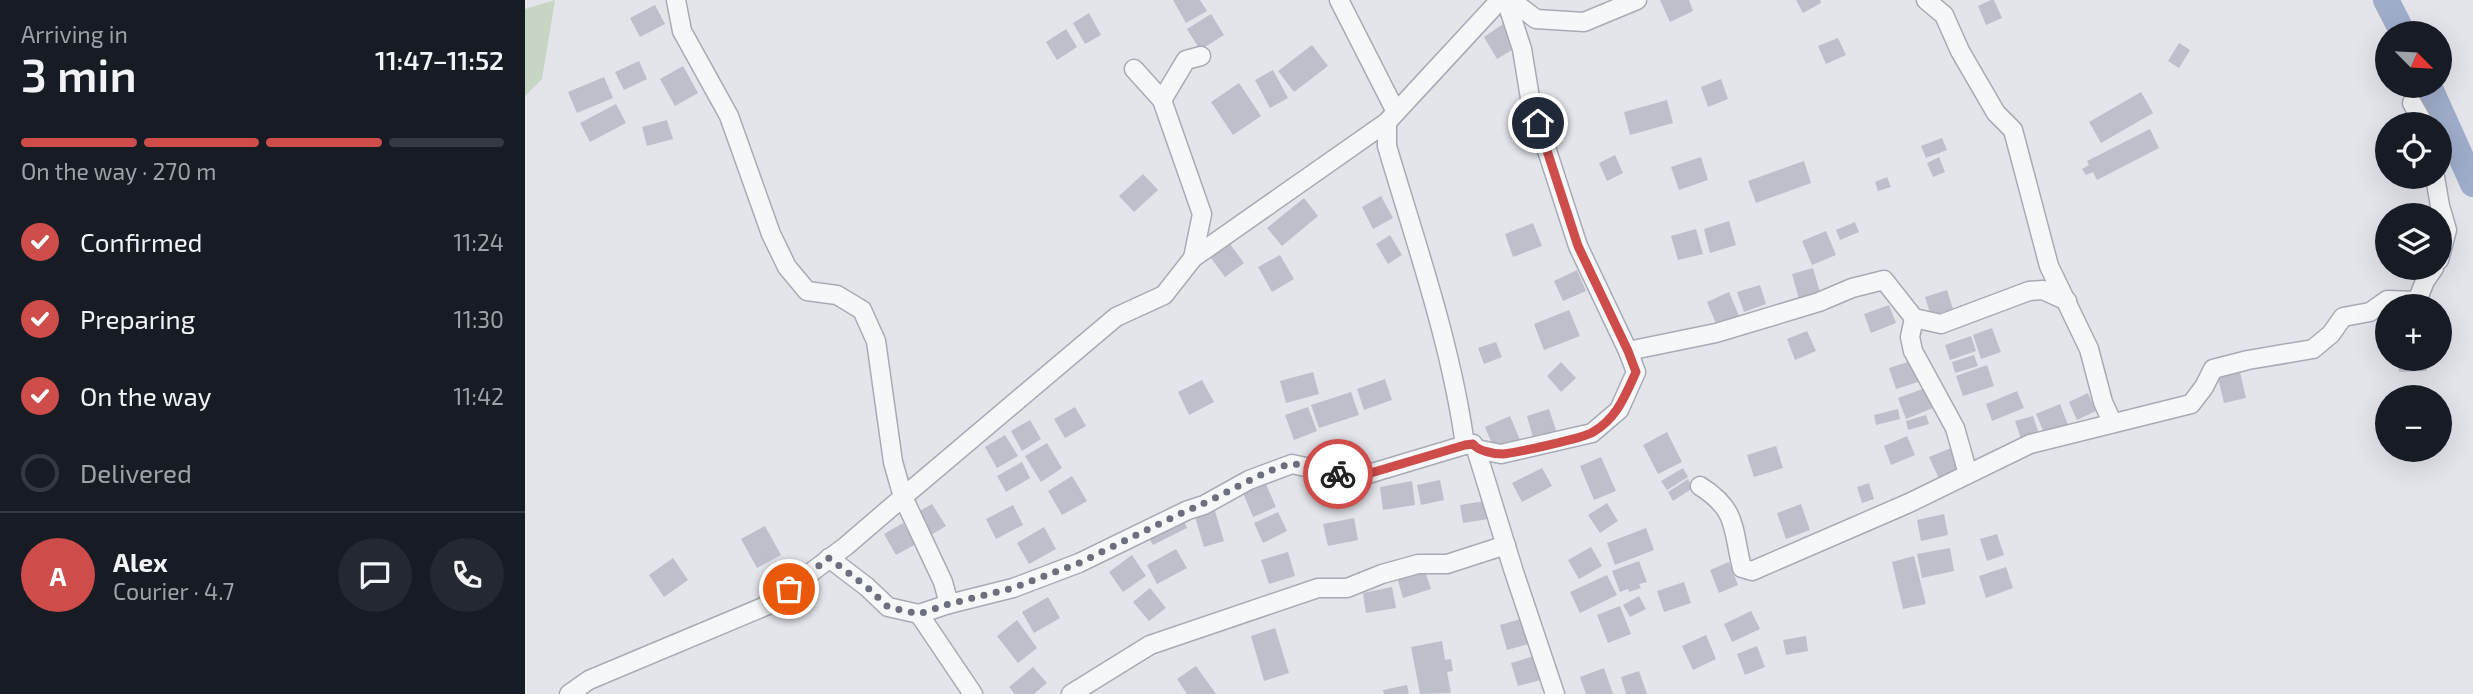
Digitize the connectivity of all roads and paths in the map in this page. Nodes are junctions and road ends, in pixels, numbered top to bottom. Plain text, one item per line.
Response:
1 (676, 0) edge
2 (1339, 0) edge
3 (1500, 0) edge
4 (1509, 0) edge
5 (1637, 0) edge
6 (1926, 0) edge
7 (1201, 55) dead end
8 (1133, 69) dead end
9 (1162, 100) junction
10 (2412, 103) dead end
11 (2417, 112) edge
12 (1392, 117) junction
13 (1193, 258) junction
14 (2049, 266) junction
15 (2426, 280) edge
16 (2029, 291) junction
17 (2067, 301) junction
18 (1914, 318) junction
19 (1628, 351) junction
20 (2112, 422) junction
21 (1471, 447) junction
22 (1969, 474) junction
23 (1700, 486) dead end
24 (903, 497) junction
25 (1506, 545) junction
26 (829, 558) junction
27 (949, 604) junction
28 (919, 614) junction
29 (569, 694) edge
30 (973, 694) edge
31 (1071, 694) edge
32 (1555, 694) edge

1 - 24 street
2 - 12 street
3 - 12 street
4 - 5 street
4 - 19 street
6 - 14 street
7 - 9 street
8 - 9 street
9 - 13 street
10 - 11 street
12 - 13 street
12 - 21 street
13 - 24 street
14 - 16 street
14 - 17 street
15 - 20 street
16 - 17 street
16 - 18 street
17 - 20 street
18 - 19 street
18 - 22 street
19 - 21 street
20 - 22 street
21 - 25 street
21 - 27 street
22 - 23 street
24 - 26 street
24 - 27 street
25 - 31 street
25 - 32 street
26 - 28 street
26 - 29 street
27 - 28 street
28 - 30 street

